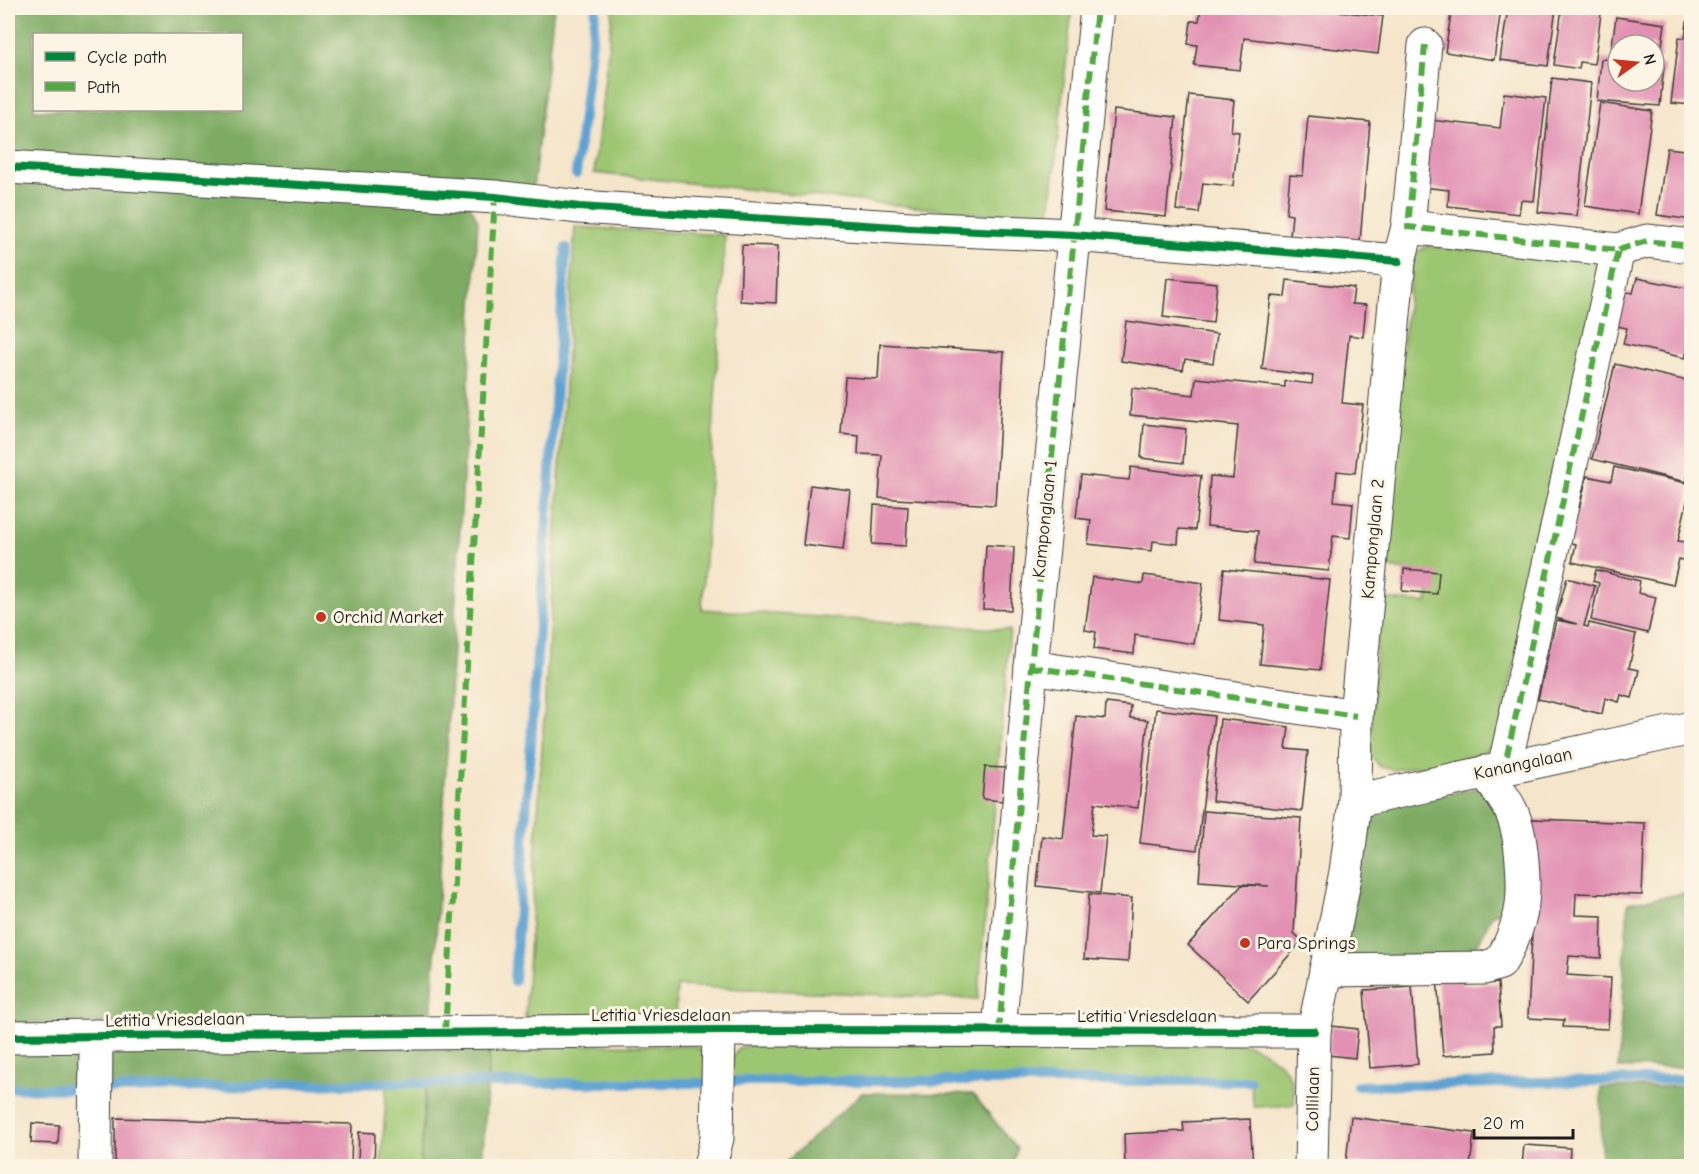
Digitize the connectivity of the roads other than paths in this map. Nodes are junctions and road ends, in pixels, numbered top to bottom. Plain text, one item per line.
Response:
1 (1096, 8) edge
2 (1425, 45) dead end
3 (8, 167) edge
4 (1408, 226) junction
5 (1073, 235) junction
6 (1692, 246) edge
7 (1618, 250) junction
8 (1399, 261) junction
9 (1031, 667) junction
10 (1356, 716) junction
11 (1692, 728) edge
12 (1495, 771) junction
13 (1355, 801) junction
14 (1326, 970) junction
15 (719, 1030) junction
16 (999, 1031) junction
17 (1314, 1031) junction
18 (96, 1036) junction
19 (8, 1037) edge
20 (95, 1167) edge
21 (710, 1167) edge
22 (1311, 1167) edge

1 - 5 street, Kamponglaan 1
2 - 4 street, Kamponglaan 2
3 - 5 street
4 - 7 street
4 - 8 street, Kamponglaan 2
5 - 8 street
5 - 9 street, Kamponglaan 1
6 - 7 street
7 - 12 street
8 - 10 street, Kamponglaan 2
9 - 10 street
9 - 16 street, Kamponglaan 1
10 - 13 street, Kamponglaan 2
11 - 12 street, Kanangalaan
12 - 13 street, Kanangalaan
12 - 14 street
13 - 14 street, Kamponglaan 2
14 - 17 street, Kamponglaan 2
15 - 16 street, Letitia Vriesdelaan
15 - 18 street, Letitia Vriesdelaan
15 - 21 street
16 - 17 street, Letitia Vriesdelaan
17 - 22 street, Collilaan
18 - 19 street, Letitia Vriesdelaan
18 - 20 street

